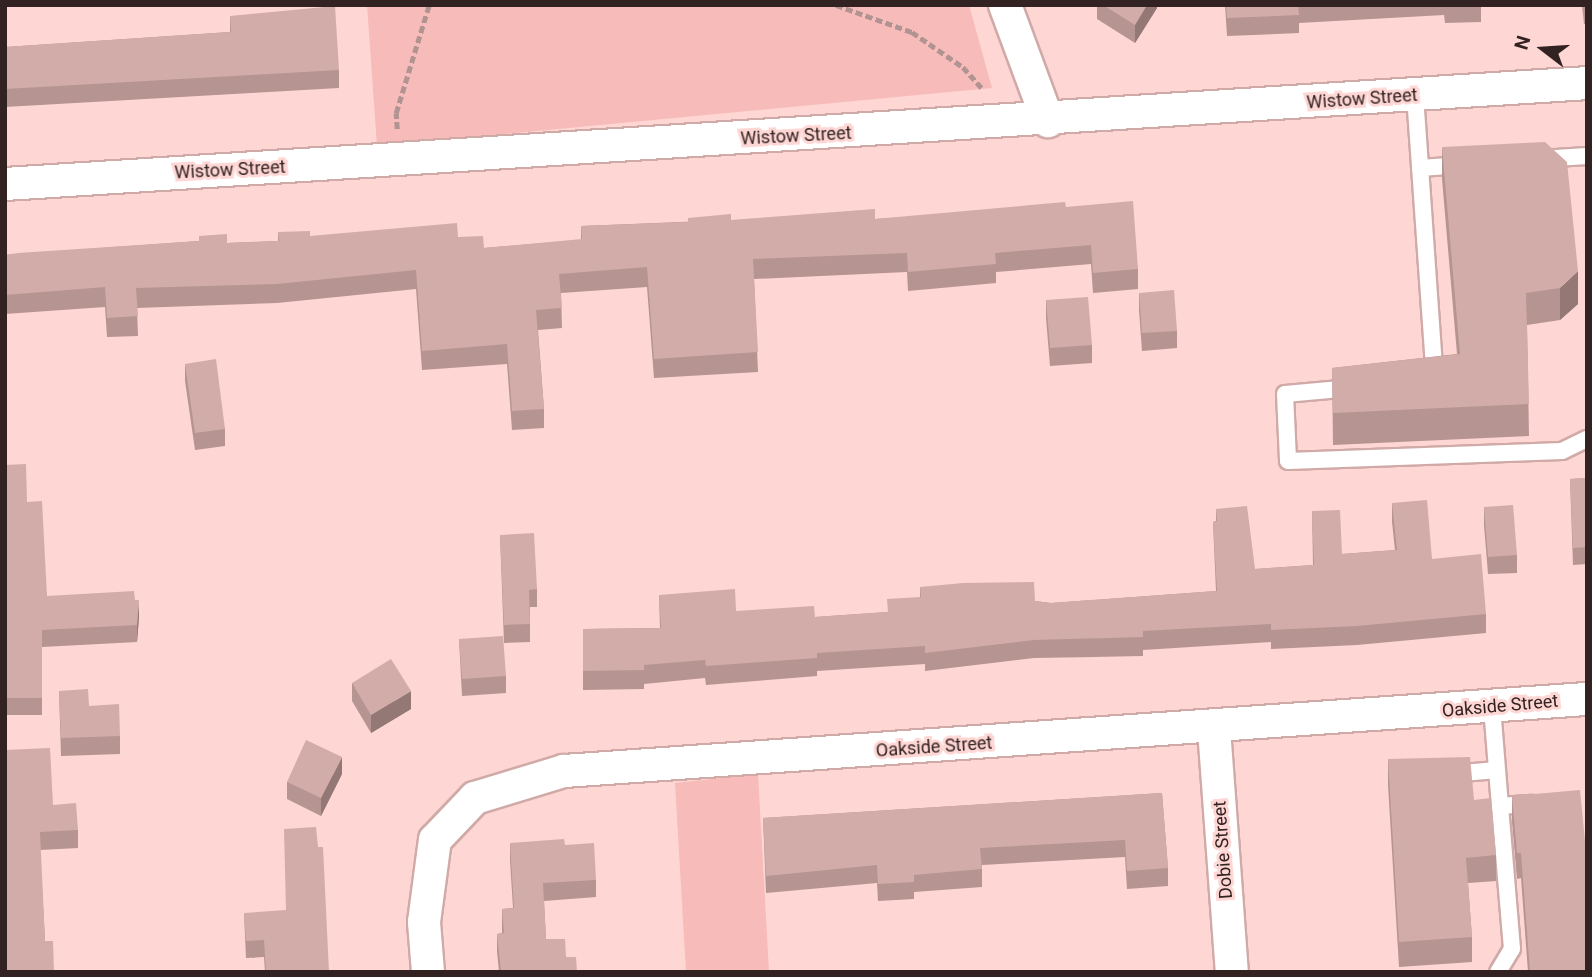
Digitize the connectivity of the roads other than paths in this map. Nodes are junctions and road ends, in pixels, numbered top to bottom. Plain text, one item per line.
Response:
1 (1005, 5) edge
2 (1587, 83) edge
3 (1415, 95) junction
4 (1048, 121) junction
5 (1587, 156) edge
6 (1518, 160) edge
7 (1475, 164) edge
8 (1420, 168) junction
9 (5, 184) edge
10 (1421, 381) edge
11 (1367, 386) edge
12 (1587, 439) edge
13 (1587, 699) edge
14 (1492, 707) junction
15 (1213, 729) junction
16 (1497, 771) junction
17 (1437, 775) edge
18 (1550, 802) edge
19 (1500, 806) junction
20 (428, 972) edge
21 (1232, 972) edge
22 (1498, 972) edge

1 - 4 street
2 - 3 street, Wistow Street
3 - 4 street, Wistow Street
3 - 8 lane
4 - 9 street, Wistow Street
5 - 6 lane
7 - 8 lane
8 - 10 lane
11 - 12 lane
13 - 14 street, Oakside Street
14 - 15 street, Oakside Street
14 - 16 lane
15 - 20 street, Oakside Street
15 - 21 street, Dobie Street
16 - 17 lane
16 - 19 lane
18 - 19 lane
19 - 22 lane

